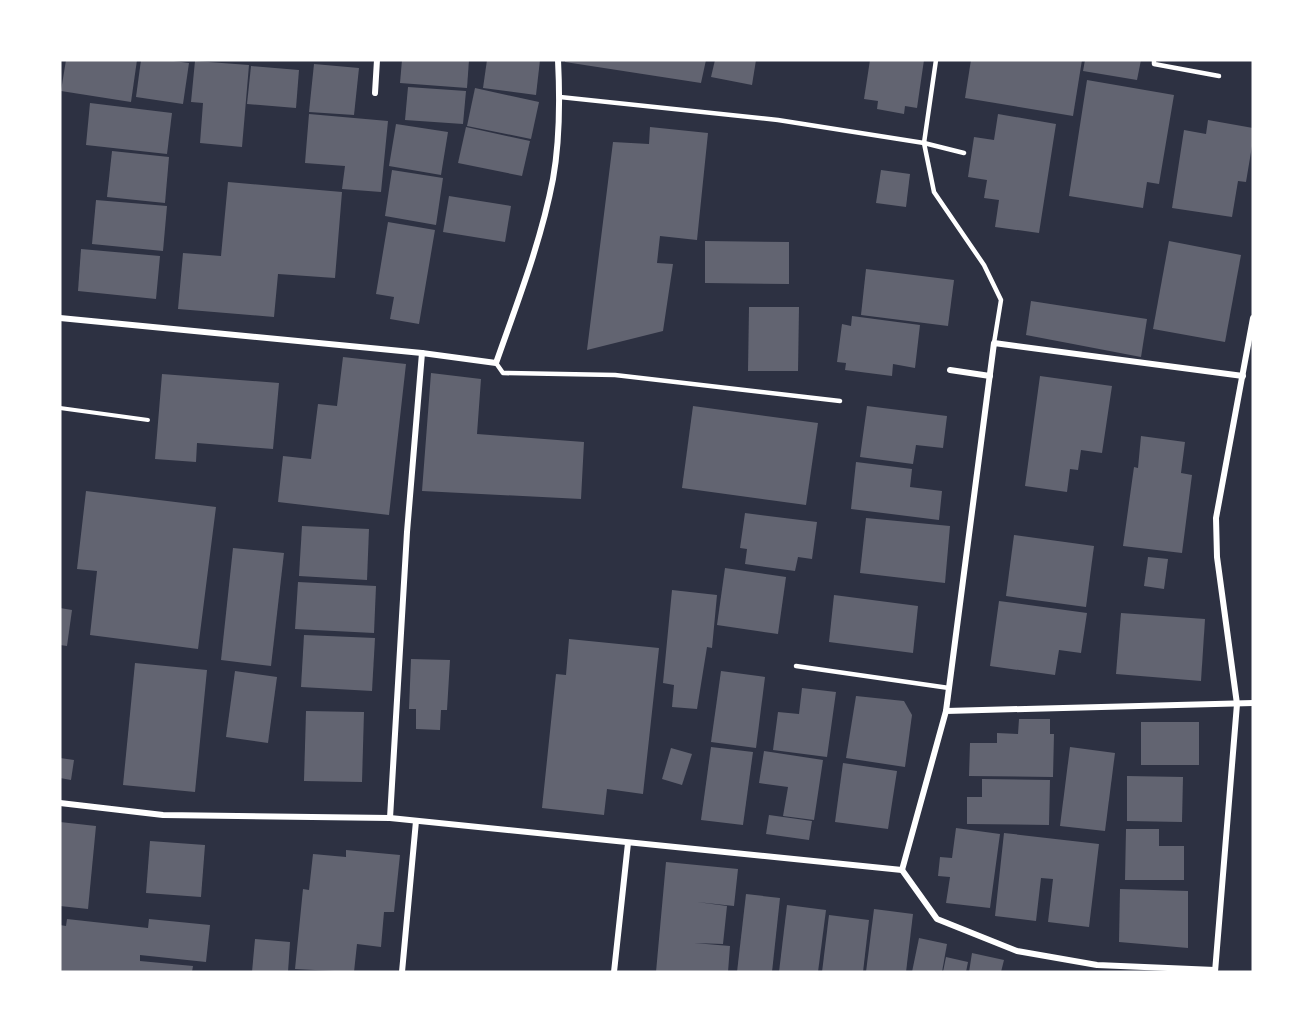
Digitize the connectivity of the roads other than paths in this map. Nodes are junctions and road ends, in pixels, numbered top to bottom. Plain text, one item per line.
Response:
1 (377, 60) edge
2 (558, 60) edge
3 (936, 60) edge
4 (1154, 60) edge
5 (1219, 76) dead end
6 (375, 93) dead end
7 (560, 97) junction
8 (924, 143) junction
9 (964, 153) dead end
10 (60, 318) edge
11 (1253, 318) edge
12 (994, 343) junction
13 (422, 353) junction
14 (496, 363) junction
15 (950, 370) dead end
16 (990, 376) junction
17 (1243, 376) junction
18 (840, 401) dead end
19 (796, 666) dead end
20 (949, 688) junction
21 (1253, 703) edge
22 (1237, 704) junction
23 (946, 711) junction
24 (60, 803) edge
25 (390, 818) junction
26 (416, 820) junction
27 (628, 843) junction
28 (902, 870) junction
29 (1215, 971) edge
30 (402, 972) edge
31 (614, 972) edge

1 - 6 street
2 - 7 street
3 - 8 lane
4 - 5 lane
7 - 8 lane
7 - 14 street
8 - 9 lane
8 - 12 lane
10 - 13 street
11 - 17 street
12 - 16 street
12 - 17 street
13 - 14 street
13 - 25 street
14 - 18 lane
15 - 16 street
16 - 20 street
17 - 22 street
19 - 20 lane
20 - 23 street
21 - 22 street
22 - 23 street
22 - 29 street
23 - 28 street
24 - 25 street
25 - 26 street
26 - 27 street
26 - 30 street
27 - 28 street
27 - 31 street
28 - 29 street

